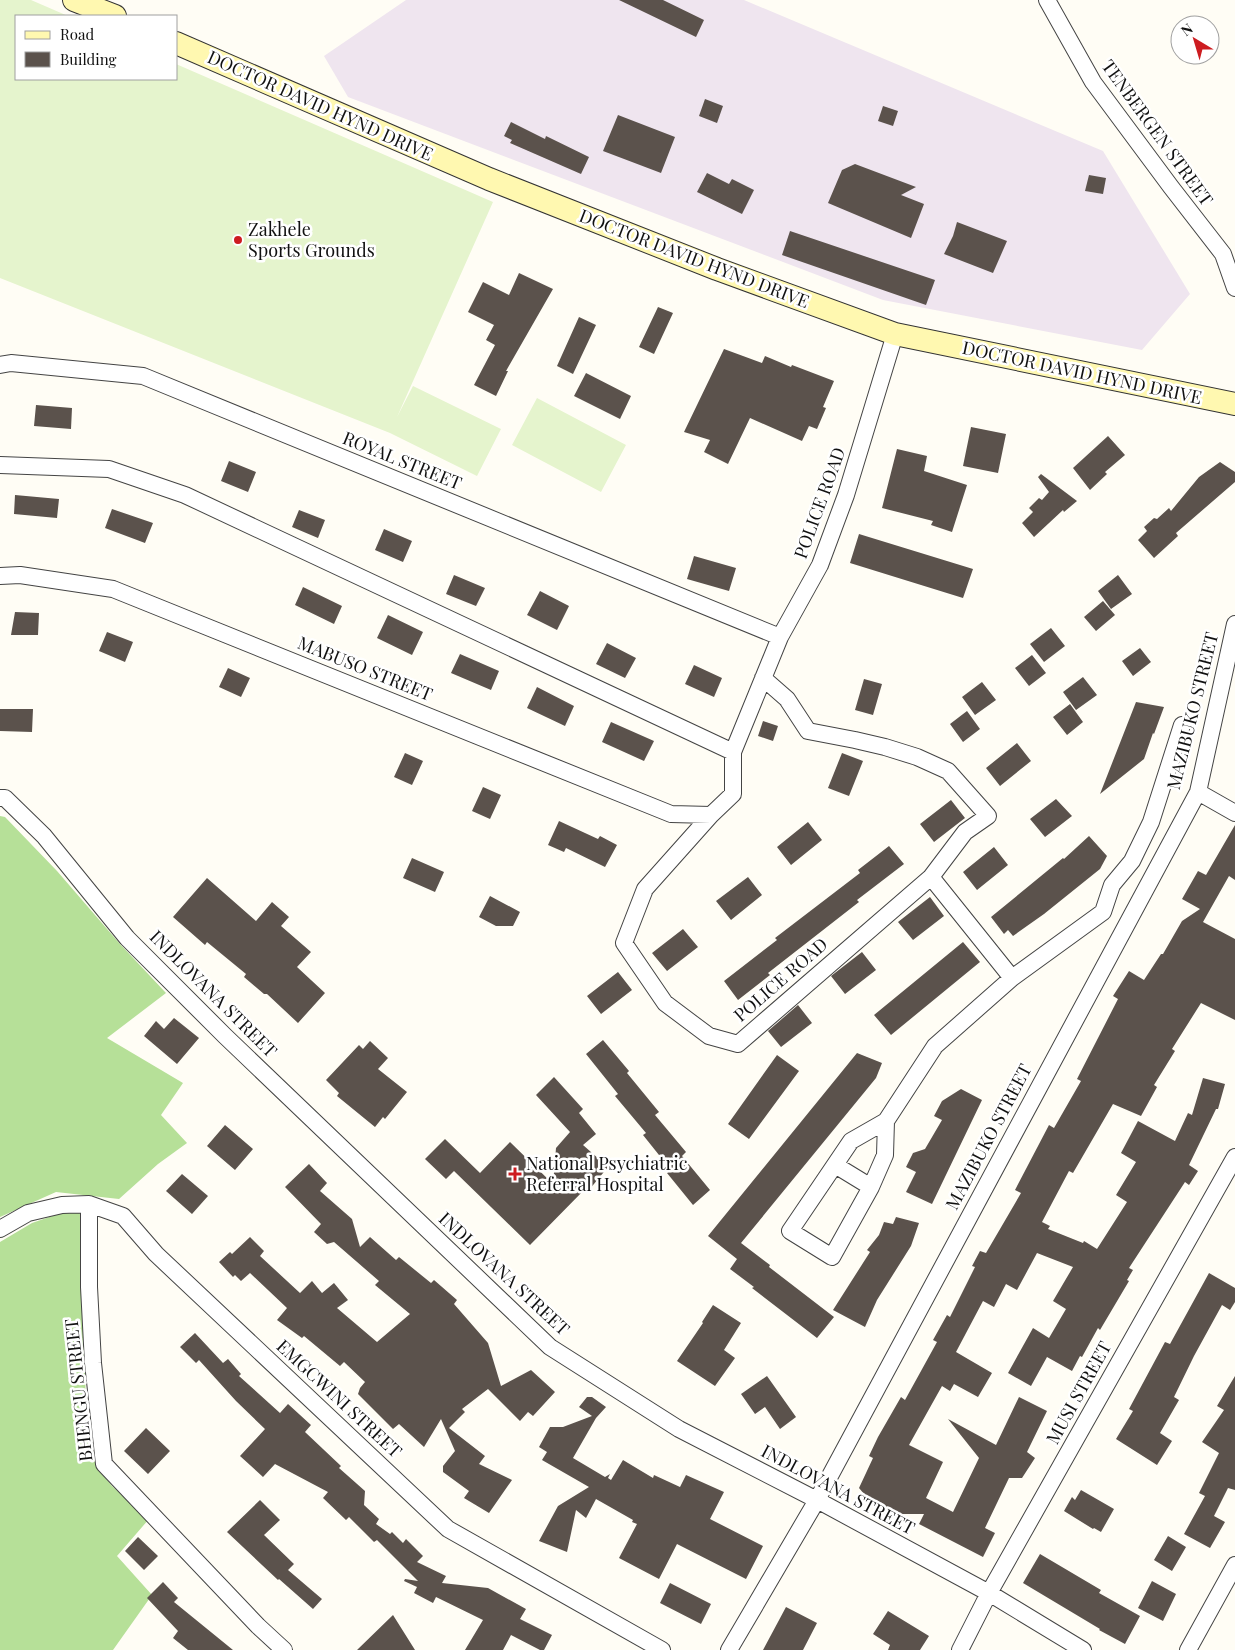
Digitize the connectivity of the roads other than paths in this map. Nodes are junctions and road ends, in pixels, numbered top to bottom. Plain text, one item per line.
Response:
1 (74, 0) edge
2 (1047, 0) edge
3 (112, 15) edge
4 (178, 44) edge
5 (1229, 253) edge
6 (1235, 288) edge
7 (895, 334) junction
8 (0, 365) edge
9 (1235, 404) edge
10 (0, 466) edge
11 (0, 576) edge
12 (1235, 624) edge
13 (780, 637) junction
14 (763, 678) junction
15 (1182, 725) dead end
16 (732, 752) junction
17 (1198, 792) junction
18 (0, 798) edge
19 (1235, 813) edge
20 (711, 815) junction
21 (931, 877) junction
22 (1012, 978) junction
23 (886, 1121) junction
24 (1235, 1157) edge
25 (835, 1165) junction
26 (871, 1188) junction
27 (89, 1204) junction
28 (0, 1229) edge
29 (817, 1500) junction
30 (1235, 1565) edge
31 (989, 1594) junction
32 (284, 1650) edge
33 (662, 1650) edge
34 (729, 1650) edge
35 (960, 1650) edge
36 (1083, 1650) edge
37 (1188, 1650) edge

1 - 3 main road
2 - 5 street, TENBERGEN STREET
4 - 7 main road, DOCTOR DAVID HYND DRIVE
5 - 6 street, TENBERGEN STREET
7 - 9 main road, DOCTOR DAVID HYND DRIVE
7 - 13 street, POLICE ROAD
8 - 13 street, ROYAL STREET
10 - 16 street
11 - 20 street, MABUSO STREET
12 - 17 street, MAZIBUKO STREET
13 - 14 street, POLICE ROAD
14 - 16 street, POLICE ROAD
14 - 21 street, POLICE ROAD
15 - 22 street
16 - 20 street, POLICE ROAD
17 - 19 street
17 - 29 street, MAZIBUKO STREET
18 - 29 street, INDLOVANA STREET
20 - 21 street, POLICE ROAD
21 - 22 street
22 - 23 street
23 - 25 street
23 - 26 street
24 - 31 street, MUSI STREET
25 - 26 street
25 - 26 street
27 - 28 street, EMGCWINI STREET
27 - 32 street, BHENGU STREET
27 - 33 street, EMGCWINI STREET
29 - 31 street, INDLOVANA STREET
29 - 34 street, MAZIBUKO STREET
30 - 37 street
31 - 35 street, MUSI STREET
31 - 36 street, INDLOVANA STREET

